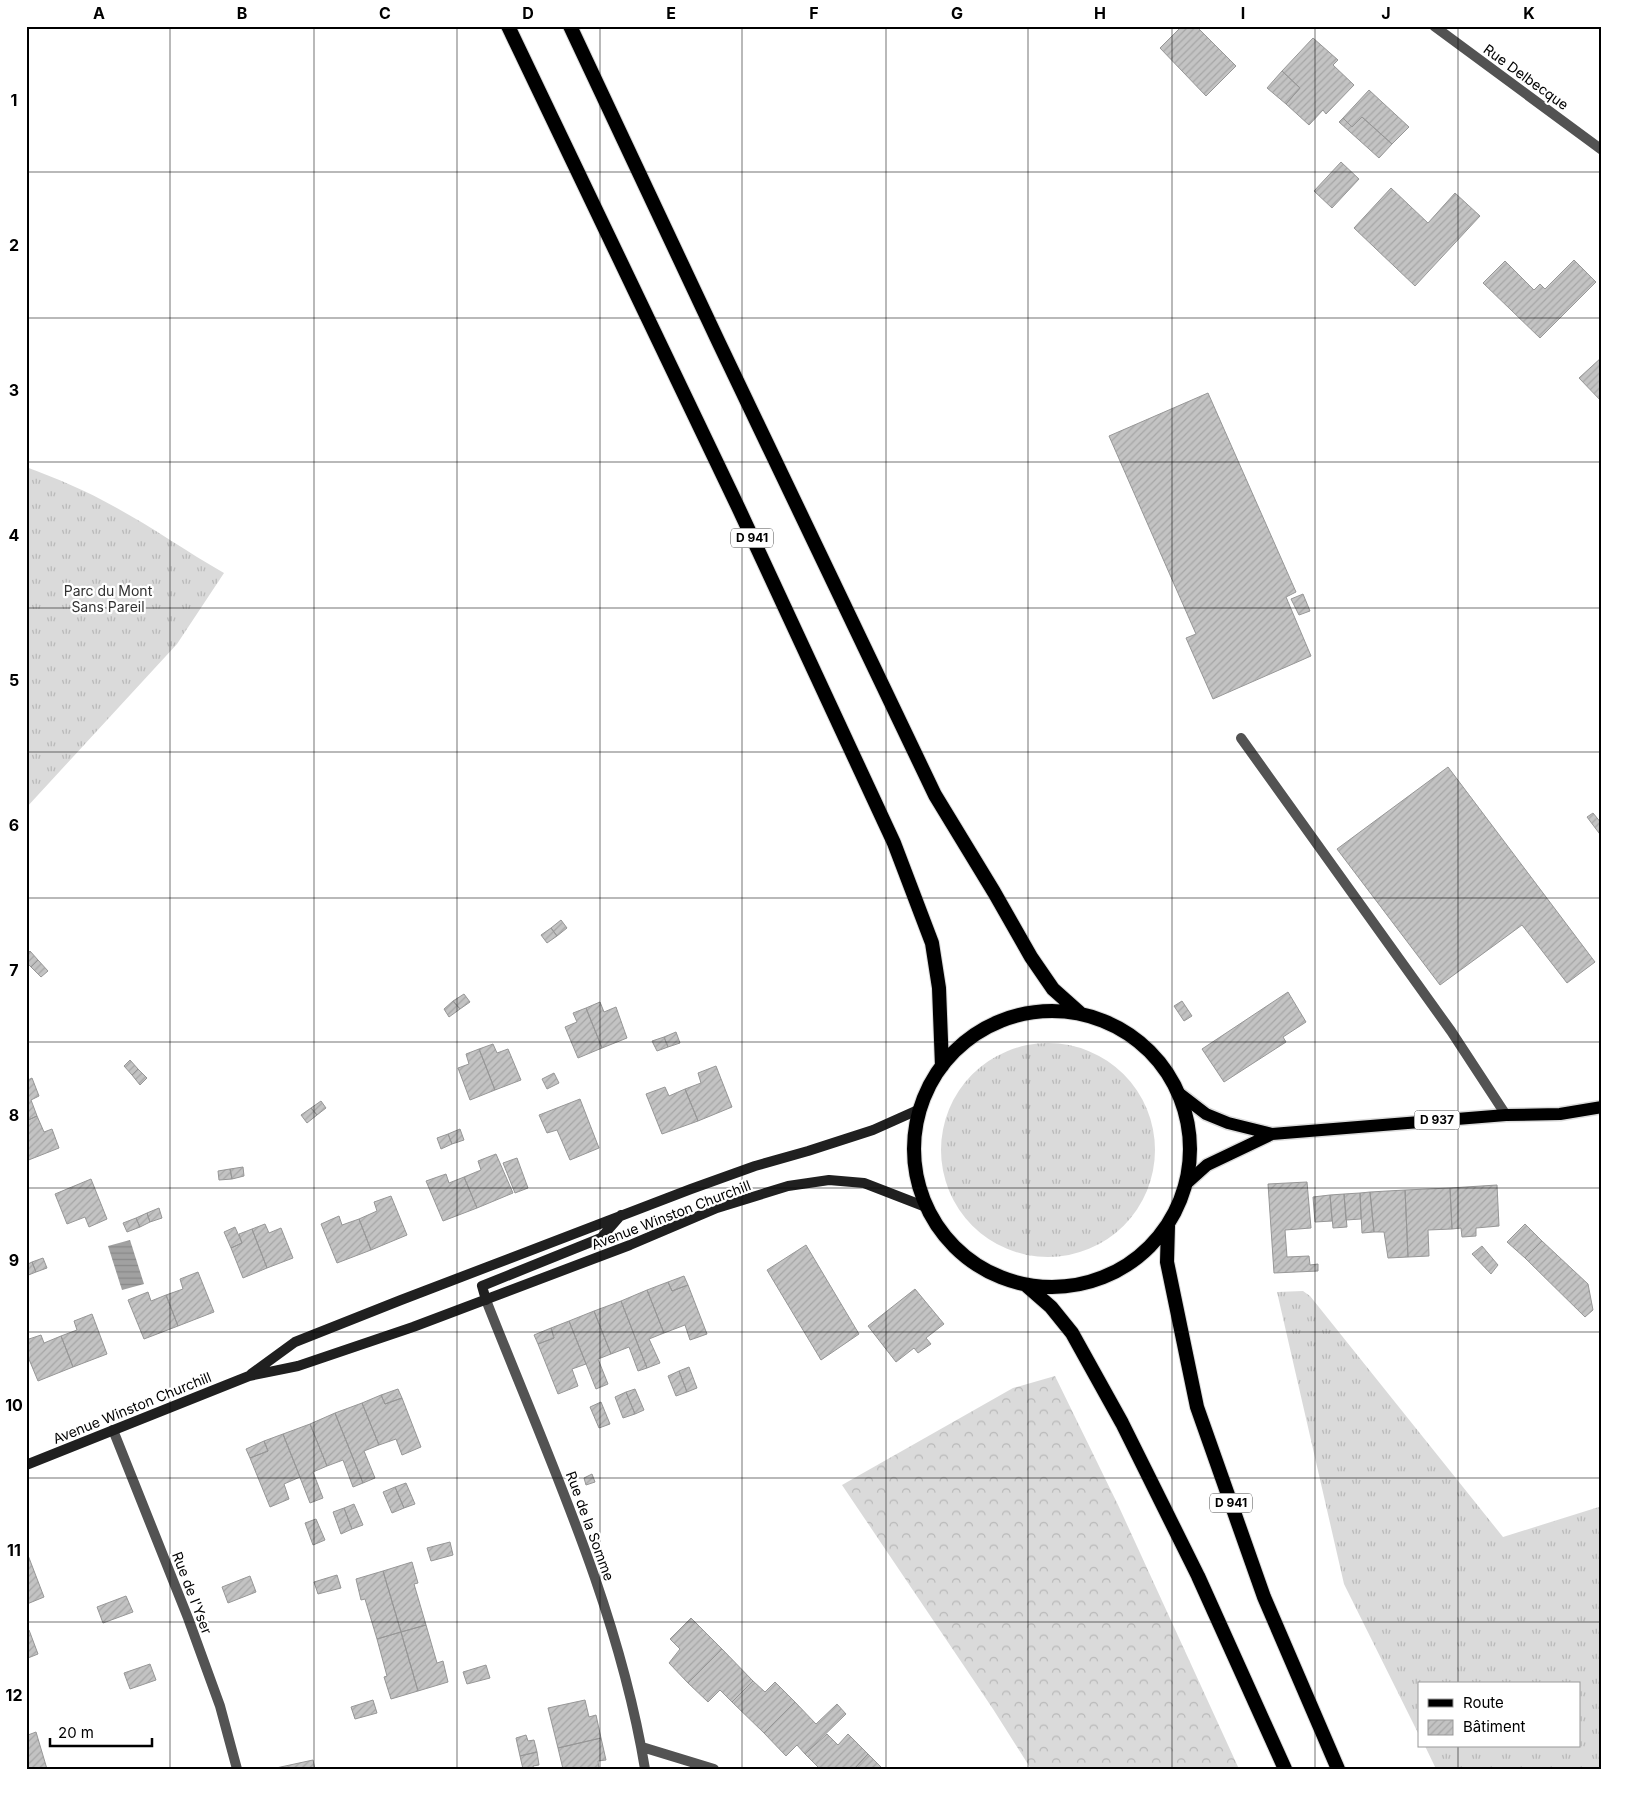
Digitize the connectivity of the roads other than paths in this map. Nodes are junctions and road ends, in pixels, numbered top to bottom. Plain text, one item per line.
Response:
1 (508, 26) edge
2 (570, 26) edge
3 (1434, 26) edge
4 (1602, 150) edge
5 (1241, 738) dead end
6 (1081, 1014) junction
7 (942, 1066) junction
8 (1180, 1094) junction
9 (1602, 1107) edge
10 (920, 1109) junction
11 (1506, 1115) junction
12 (1272, 1134) junction
13 (1187, 1183) junction
14 (926, 1207) junction
15 (622, 1215) junction
16 (1168, 1226) junction
17 (1026, 1286) junction
18 (486, 1300) junction
19 (249, 1376) junction
20 (113, 1430) junction
21 (26, 1465) edge
22 (642, 1747) junction
23 (237, 1769) edge
24 (646, 1769) edge
25 (714, 1769) edge
26 (1285, 1769) edge
27 (1338, 1769) edge

1 - 7 highway, D 941
2 - 6 highway
3 - 4 street, Rue Delbecque
5 - 11 street
6 - 7 highway
6 - 8 highway
7 - 10 highway
8 - 12 main road, D 937
8 - 13 highway
9 - 11 main road, D 937
10 - 14 highway
10 - 15 main road, Avenue Winston Churchill
11 - 12 main road, D 937
12 - 13 main road, D 937
13 - 16 highway
14 - 17 highway
14 - 18 main road, Avenue Winston Churchill
15 - 18 main road, Avenue Winston Churchill
15 - 19 main road, Avenue Winston Churchill
16 - 17 highway
16 - 27 highway, D 941
17 - 26 highway
18 - 19 main road, Avenue Winston Churchill
18 - 22 street, Rue de la Somme
19 - 20 main road, Avenue Winston Churchill
20 - 21 main road, Avenue Winston Churchill
20 - 23 street, Rue de l'Yser
22 - 24 street, Rue de la Somme
22 - 25 street

